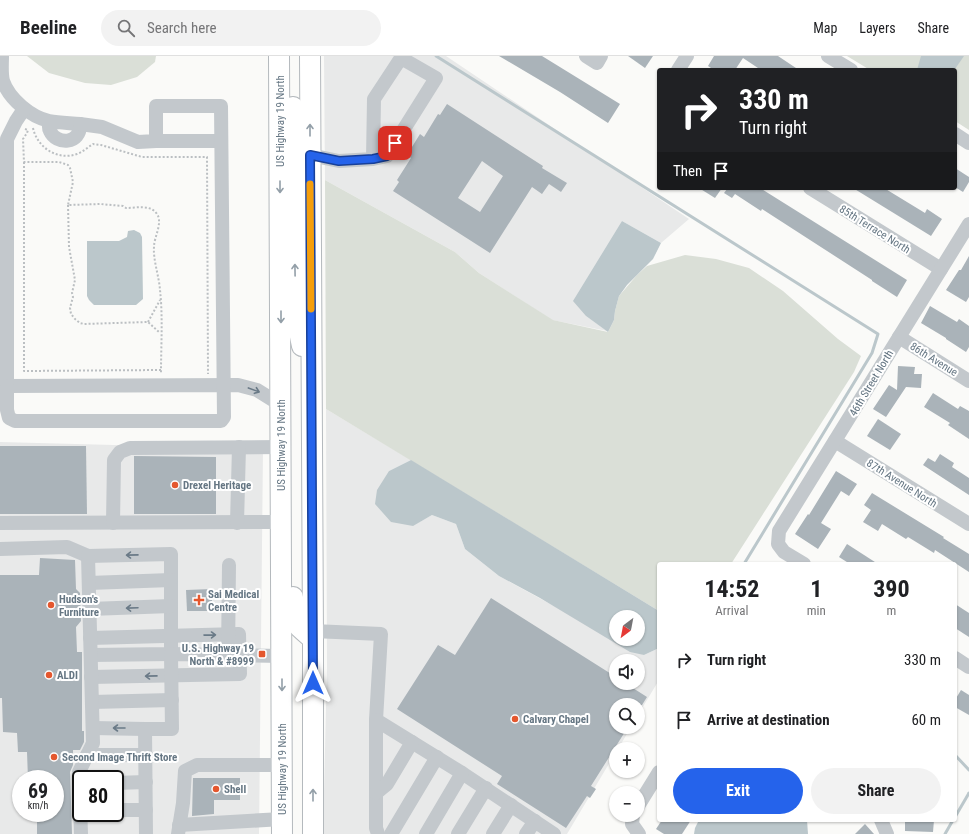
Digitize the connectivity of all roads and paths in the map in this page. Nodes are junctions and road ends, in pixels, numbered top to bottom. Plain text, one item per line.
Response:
1 (2, 56) edge
2 (279, 56) edge
3 (292, 56) edge
4 (310, 56) edge
5 (586, 56) edge
6 (601, 56) edge
7 (687, 56) edge
8 (828, 56) edge
9 (679, 68) edge
10 (847, 68) edge
11 (28, 112) junction
12 (15, 123) junction
13 (957, 135) edge
14 (221, 141) junction
15 (156, 142) junction
16 (969, 142) edge
17 (310, 155) junction
18 (373, 159) junction
19 (24, 162) junction
20 (813, 190) edge
21 (68, 205) junction
22 (969, 224) edge
23 (941, 269) junction
24 (161, 299) junction
25 (148, 322) junction
26 (161, 334) junction
27 (899, 337) junction
28 (161, 370) junction
29 (161, 374) dead end
30 (969, 381) edge
31 (224, 382) junction
32 (7, 386) junction
33 (311, 392) junction
34 (281, 412) junction
35 (836, 441) junction
36 (239, 447) junction
37 (281, 447) junction
38 (282, 522) junction
39 (0, 523) edge
40 (113, 523) junction
41 (238, 523) junction
42 (969, 524) edge
43 (0, 549) edge
44 (88, 556) junction
45 (801, 562) edge
46 (229, 565) dead end
47 (171, 580) junction
48 (89, 583) junction
49 (171, 606) junction
50 (90, 609) junction
51 (228, 634) junction
52 (171, 635) junction
53 (313, 635) junction
54 (90, 638) junction
55 (171, 654) junction
56 (91, 655) junction
57 (234, 655) junction
58 (282, 656) junction
59 (957, 659) edge
60 (969, 667) edge
61 (172, 675) junction
62 (91, 677) junction
63 (172, 700) junction
64 (92, 702) junction
65 (376, 720) junction
66 (93, 728) junction
67 (145, 729) junction
68 (412, 742) junction
69 (87, 755) junction
70 (146, 755) junction
71 (438, 757) junction
72 (282, 765) junction
73 (80, 770) edge
74 (462, 773) junction
75 (657, 775) edge
76 (146, 782) junction
77 (124, 783) edge
78 (486, 788) junction
79 (376, 793) junction
80 (645, 795) edge
81 (511, 805) junction
82 (124, 810) edge
83 (146, 810) junction
84 (535, 821) junction
85 (81, 822) edge
86 (632, 822) edge
87 (882, 822) edge
88 (282, 826) edge
89 (178, 830) edge
90 (81, 834) edge
91 (146, 834) edge
92 (313, 834) edge
93 (378, 834) edge
94 (391, 834) edge
95 (426, 834) edge
96 (458, 834) edge
97 (493, 834) edge
98 (526, 834) edge
99 (554, 834) edge
100 (639, 834) edge
101 (887, 834) edge

1 - 11 street
2 -> 34 highway, US Highway 19 North
33 -> 3 highway
17 -> 4 highway
5 - 6 street
7 - 9 street
8 - 10 street
11 - 12 street
11 - 15 street
11 - 31 path
12 - 19 path
12 - 32 street
13 - 16 street
14 - 15 street
14 - 15 street
14 - 31 street
17 - 18 street
17 - 33 highway
18 - 18 street
19 - 21 path
19 - 28 path
20 - 23 street, 85th Terrace North
21 - 24 path
21 - 25 path
22 - 23 street, 46th Street North
23 - 27 street, 46th Street North
24 - 25 path
24 - 26 path
25 - 26 path
26 - 28 path
27 - 30 street, 86th Avenue
27 - 35 street, 46th Street North
28 - 29 path
31 - 32 street
31 - 32 street
31 -> 34 street
33 - 53 highway
34 - 37 highway, US Highway 19 North
34 - 53 highway
35 - 42 street, 87th Avenue North
35 - 45 street, 46th Street North
36 - 37 street
36 - 40 street
36 - 41 street
37 - 38 highway, US Highway 19 North
38 - 41 street
38 - 58 highway, US Highway 19 North
39 - 40 street
40 - 41 street
43 - 44 street
47 -> 44 street
44 - 48 street
46 - 51 street
47 - 48 street
47 - 49 street
48 - 50 street
49 -> 50 street
49 - 52 street
50 - 54 street
52 -> 51 street
51 - 57 street
52 - 54 street
52 - 55 street
53 - 65 street
92 -> 53 highway
54 - 56 street
55 - 56 street
55 - 57 street
55 - 61 street
56 - 62 street
57 - 58 street
57 - 61 street
58 -> 72 highway, US Highway 19 North
59 - 60 street
61 -> 62 street
61 - 63 street
62 - 64 street
63 - 64 street
63 - 67 street
64 - 66 street
65 - 68 street
65 - 79 street
67 -> 66 street
66 - 69 street
67 - 70 street
68 - 71 street
68 - 79 street
69 - 70 street
69 - 73 street
70 - 76 street
71 - 74 street
71 - 94 street
72 - 88 highway, US Highway 19 North
72 - 89 street
74 - 78 street
74 - 95 street
75 - 80 street
76 - 77 street
76 - 83 street
78 - 81 street
78 - 96 street
79 - 93 street
81 - 84 street
81 - 97 street
82 - 83 street
83 - 91 street
84 - 98 street
84 - 99 street
85 - 90 street
86 - 100 street
87 - 101 street
88 - 89 street

